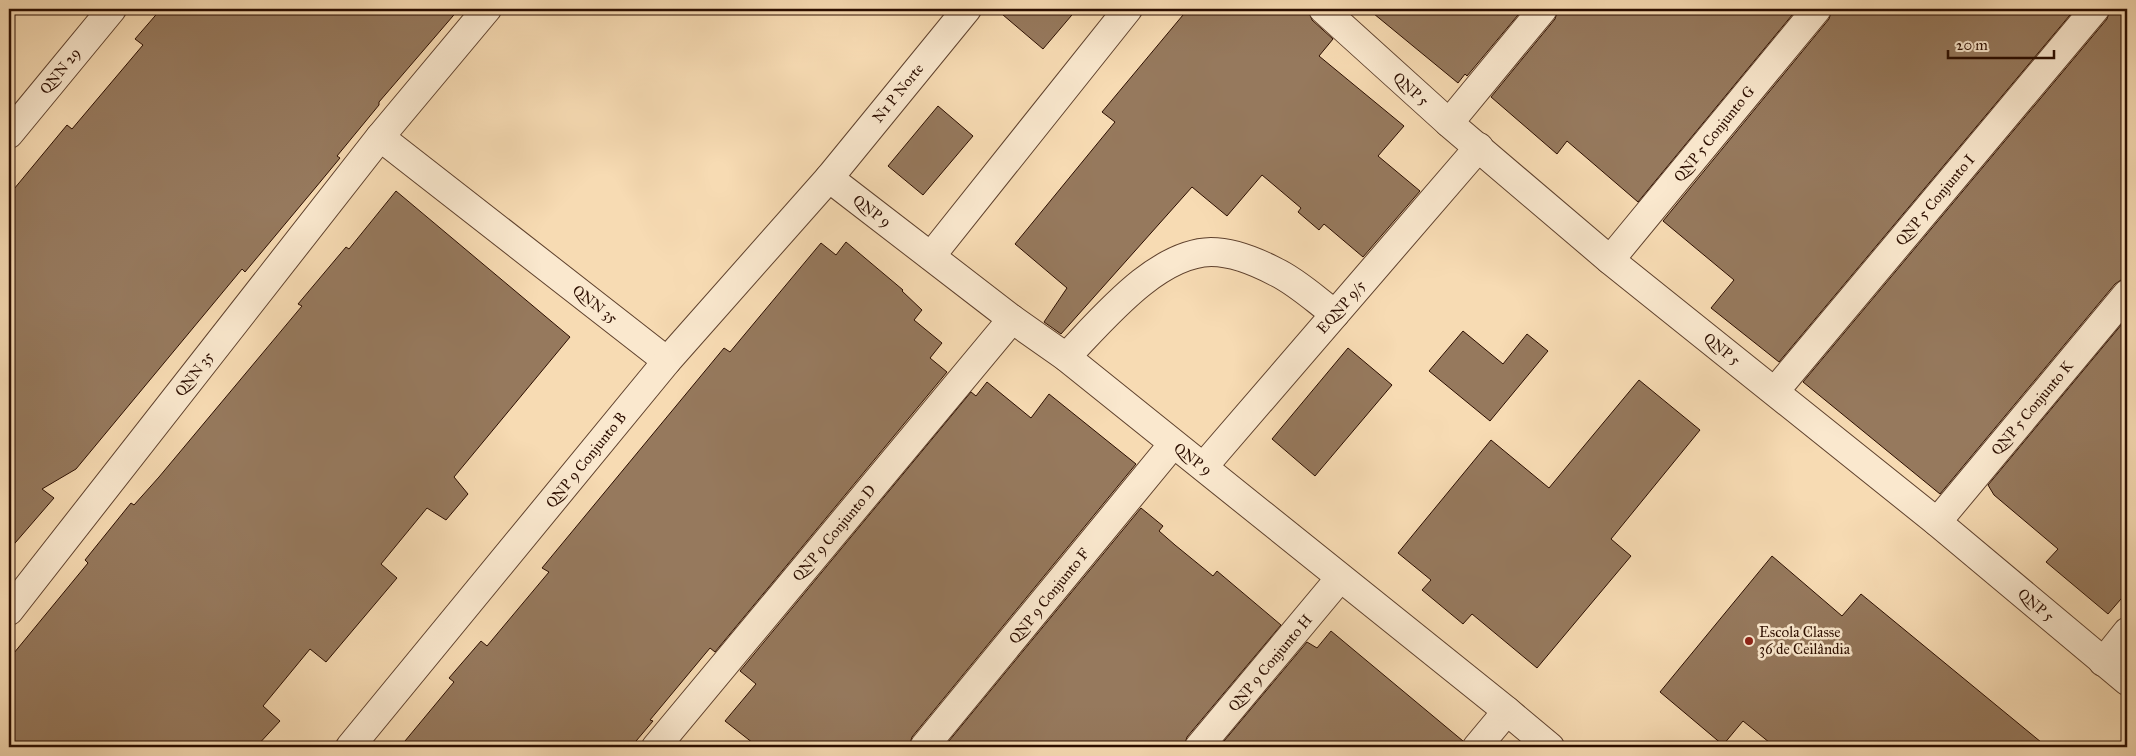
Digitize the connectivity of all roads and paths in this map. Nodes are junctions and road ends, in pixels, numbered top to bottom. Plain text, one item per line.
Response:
1 (112, 9) edge
2 (487, 9) edge
3 (967, 9) edge
4 (1128, 9) edge
5 (1323, 9) edge
6 (1544, 9) edge
7 (1817, 9) edge
8 (2095, 9) edge
9 (1449, 123) junction
10 (9, 134) edge
11 (380, 137) junction
12 (1479, 148) junction
13 (829, 178) junction
14 (931, 256) junction
15 (1610, 260) junction
16 (2127, 294) edge
17 (1335, 314) junction
18 (1012, 319) junction
19 (1066, 357) junction
20 (668, 361) junction
21 (1775, 391) junction
22 (1173, 444) junction
23 (1204, 466) junction
24 (1937, 522) junction
25 (1340, 578) junction
26 (9, 611) edge
27 (2127, 632) edge
28 (2103, 662) junction
29 (2127, 681) edge
30 (1508, 711) junction
31 (350, 747) edge
32 (656, 747) edge
33 (924, 747) edge
34 (1199, 747) edge
35 (1477, 747) edge
36 (1550, 747) edge

1 - 10 street, QNN 29
2 - 11 street, QNN 35
3 - 13 street, N1 P Norte
4 - 14 street
5 - 9 street, QNP 5
6 - 9 street
7 - 15 street, QNP 5 Conjunto G
8 - 21 street, QNP 5 Conjunto I
9 - 12 street, QNP 5
11 - 20 street, QNN 35
11 - 26 street, QNN 35
12 - 15 street, QNP 5
12 - 17 street, EQNP 9/5
13 - 14 street, QNP 9
13 - 20 street, QNP 9 Conjunto B
14 - 18 street, QNP 9
15 - 21 street, QNP 5
16 - 24 street, QNP 5 Conjunto K
17 - 19 street
17 - 23 street, EQNP 9/5
18 - 19 street, QNP 9
18 - 32 street, QNP 9 Conjunto D
19 - 22 street, QNP 9
20 - 31 street, QNP 9 Conjunto B
21 - 24 street, QNP 5
22 - 23 street, QNP 9
22 - 33 street, QNP 9 Conjunto F
23 - 25 street, QNP 9
24 - 28 street, QNP 5
25 - 30 street, QNP 9
25 - 34 street, QNP 9 Conjunto H
27 - 28 street
28 - 29 street, QNP 5
30 - 35 street
30 - 36 street, QNP 9

